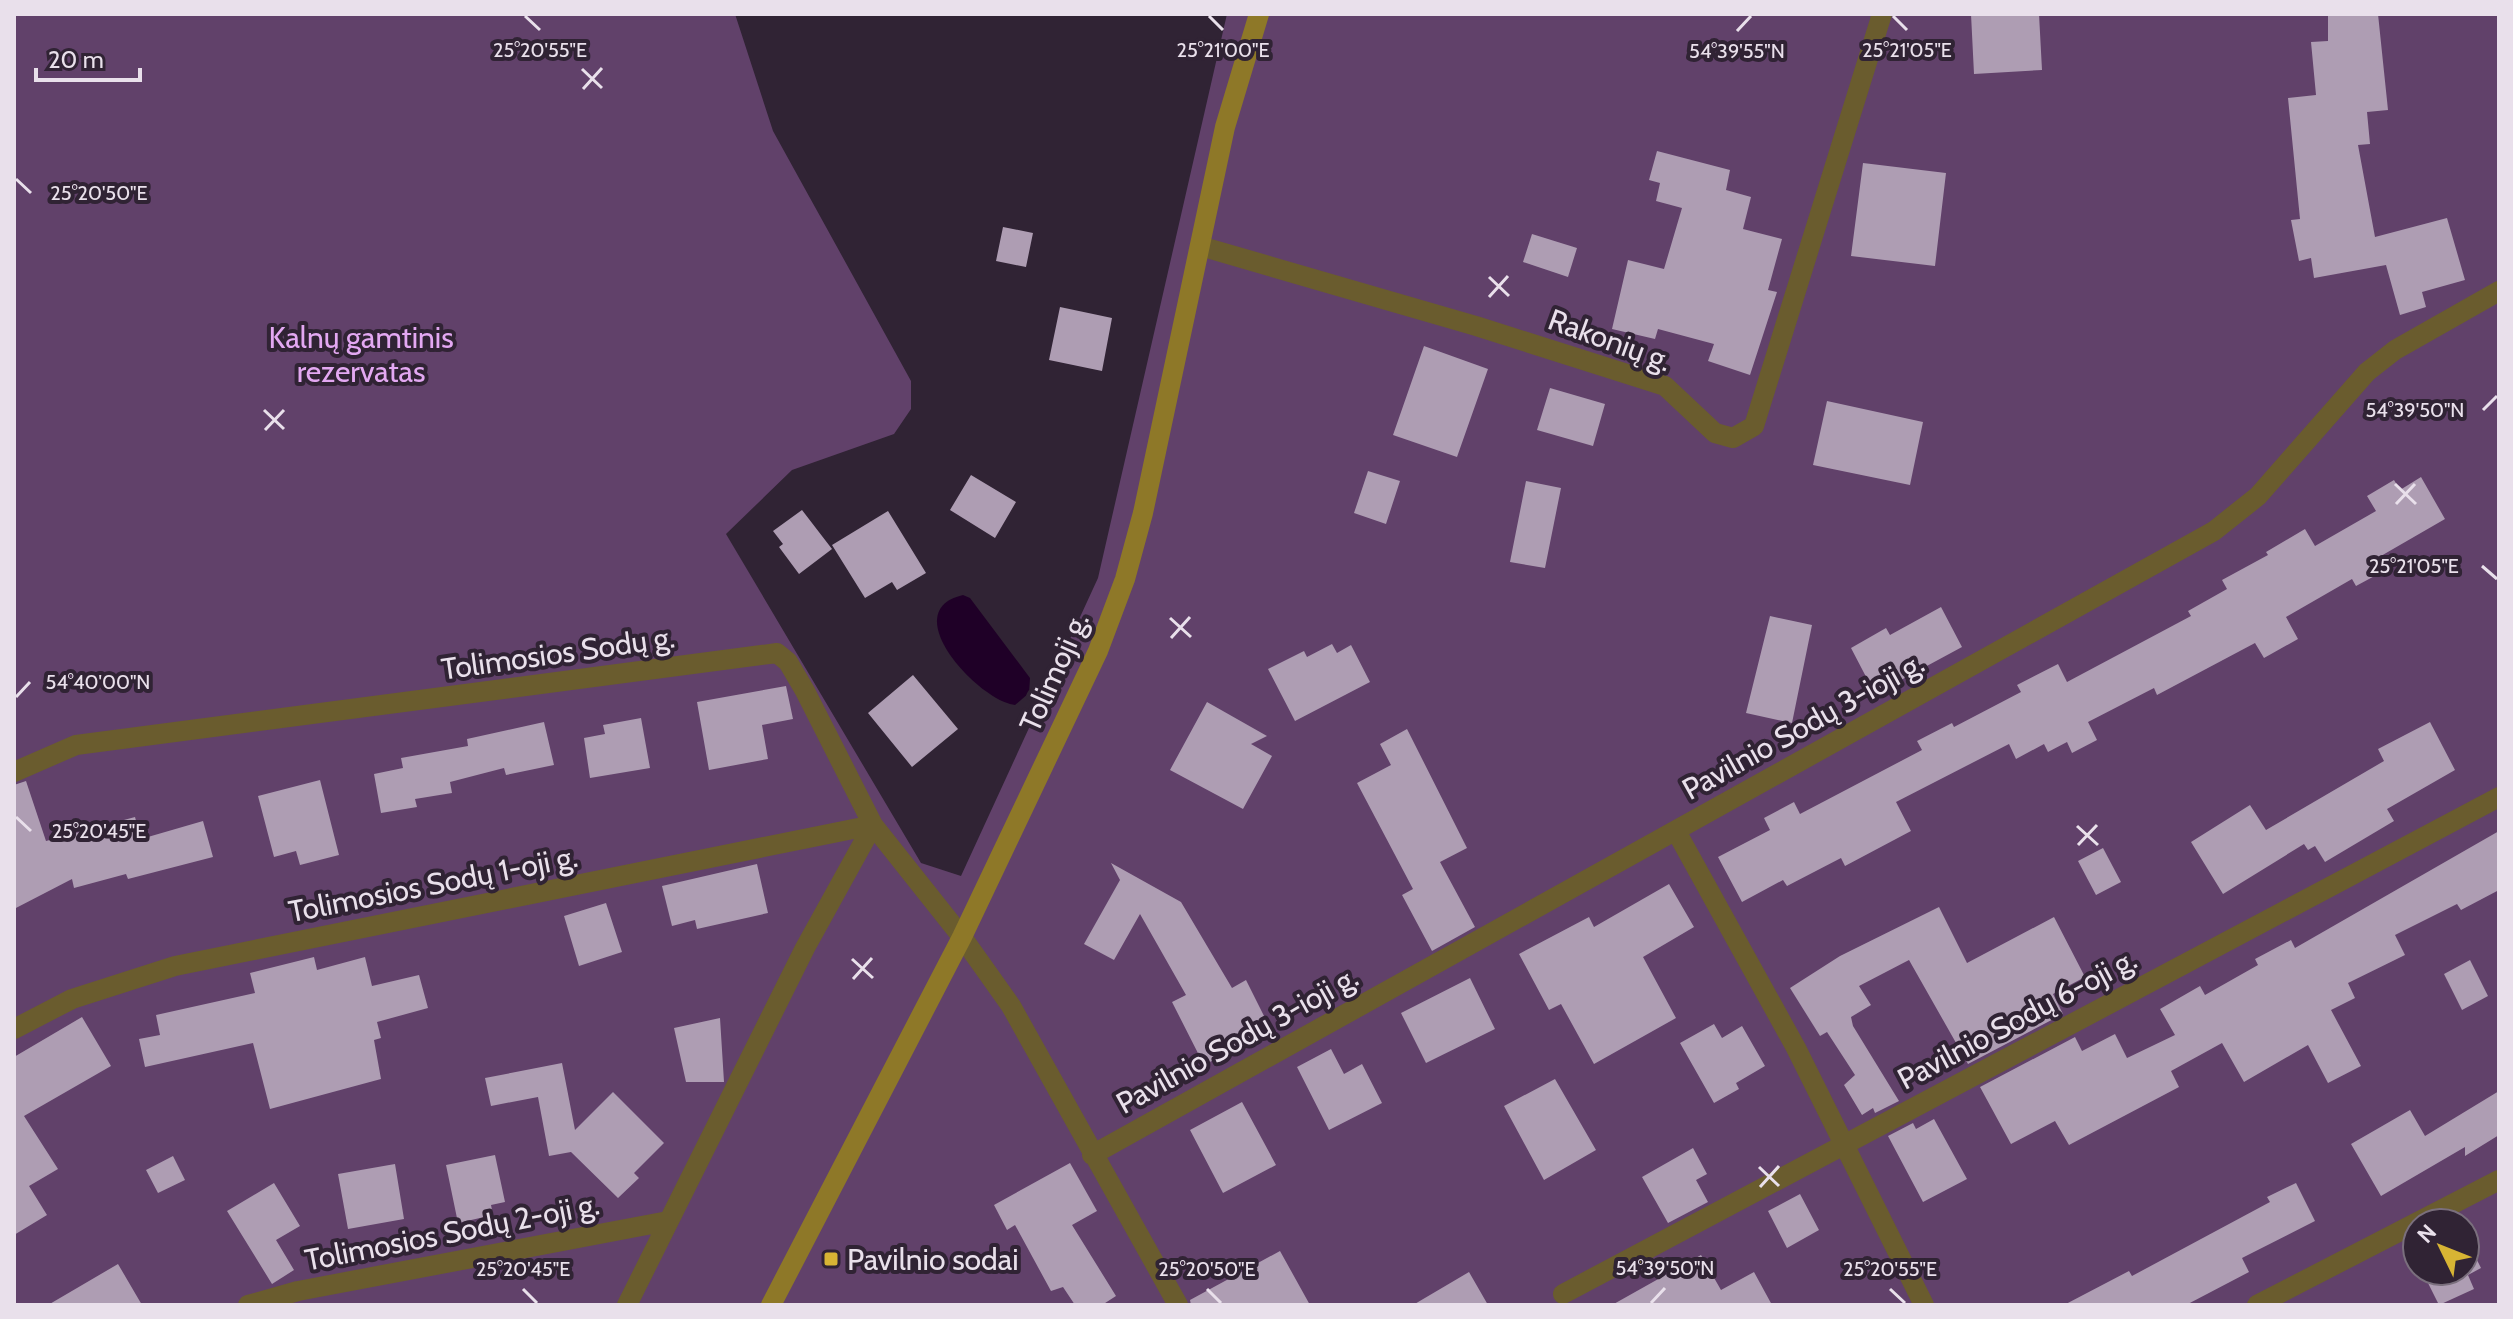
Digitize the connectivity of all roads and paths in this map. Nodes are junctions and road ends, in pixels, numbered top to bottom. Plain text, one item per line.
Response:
1 (1259, 14) edge
2 (1882, 14) edge
3 (1200, 246) junction
4 (2499, 291) edge
5 (14, 772) edge
6 (2499, 797) edge
7 (873, 825) junction
8 (1676, 831) junction
9 (962, 937) junction
10 (14, 1029) edge
11 (1844, 1146) junction
12 (1092, 1155) junction
13 (2499, 1180) edge
14 (668, 1221) junction
15 (1563, 1294) dead end
16 (248, 1305) edge
17 (627, 1305) edge
18 (771, 1305) edge
19 (1178, 1305) edge
20 (1924, 1305) edge
21 (2257, 1305) edge

1 - 3 street, Tolimoji g.
2 - 3 street, Rakonių g.
3 - 9 street, Tolimoji g.
4 - 8 street, Pavilnio Sodų 3-ioji g.
5 - 7 street, Tolimosios Sodų g.
6 - 11 street, Pavilnio Sodų 6-oji g.
7 - 9 street, Tolimosios Sodų g.
7 - 10 street, Tolimosios Sodų 1-oji g.
7 - 14 street
8 - 11 street
8 - 12 street, Pavilnio Sodų 3-ioji g.
9 - 12 street, Tolimosios Sodų g.
9 - 18 street, Tolimoji g.
11 - 15 street, Pavilnio Sodų 6-oji g.
11 - 20 street
12 - 19 street, Tolimosios Sodų g.
13 - 21 street
14 - 16 street, Tolimosios Sodų 2-oji g.
14 - 17 street

